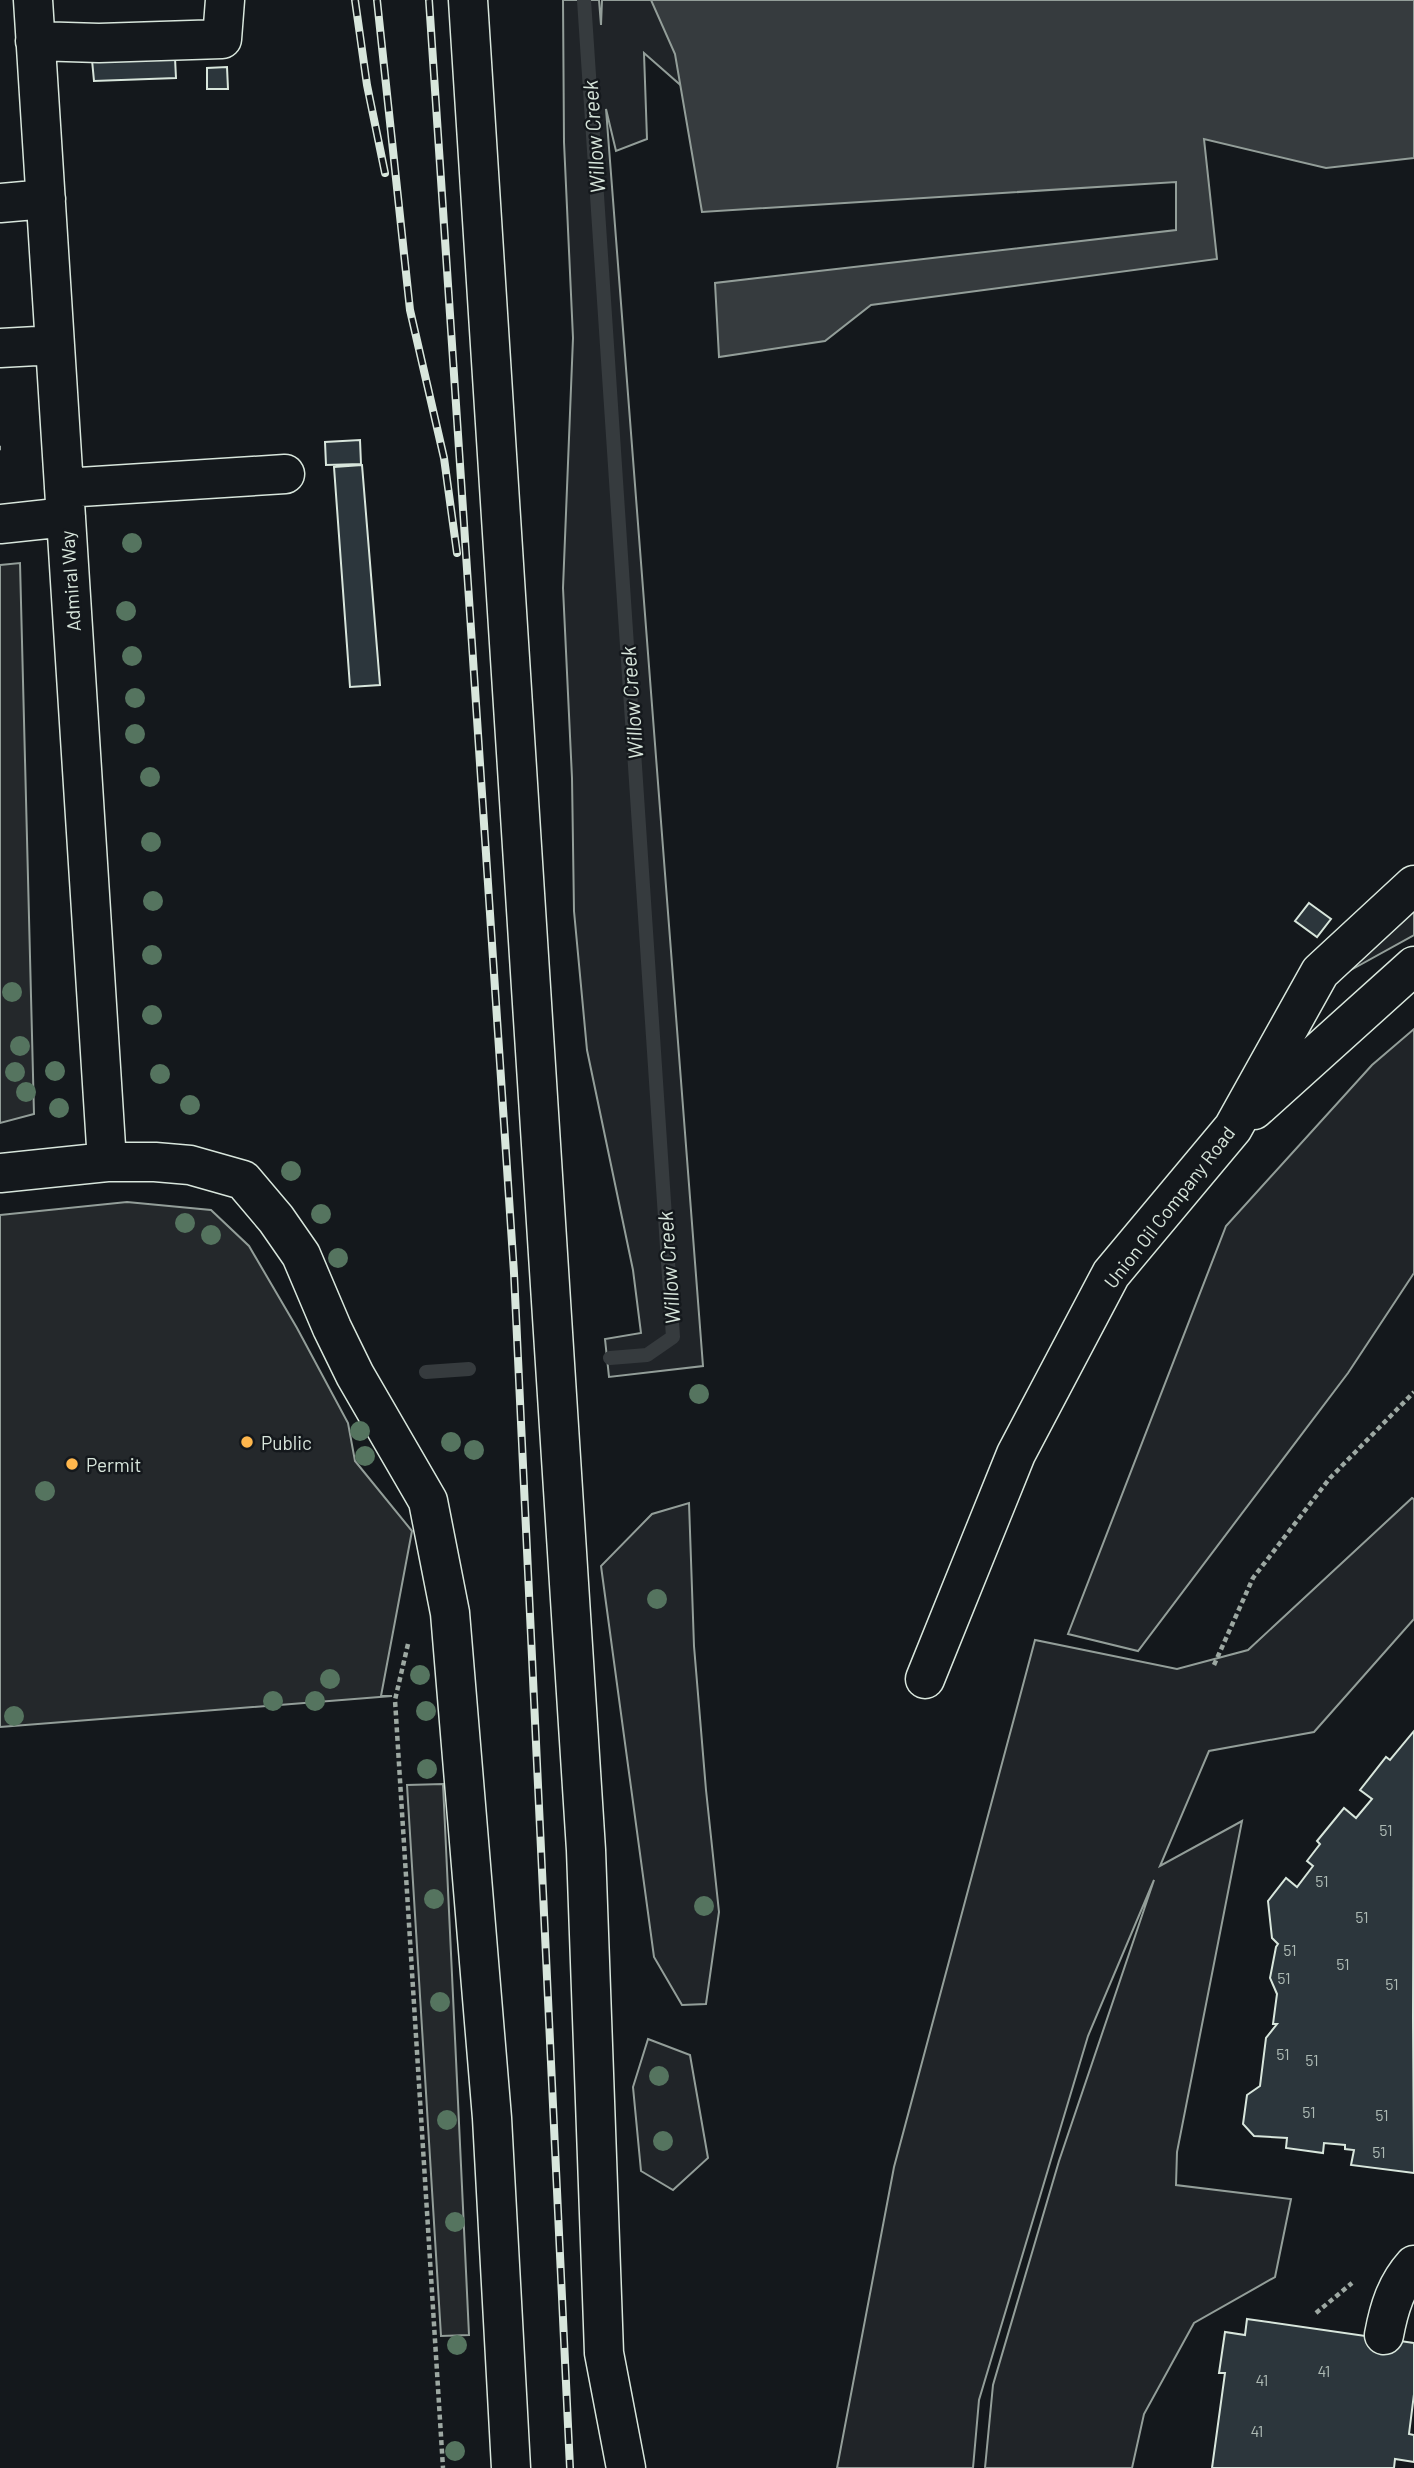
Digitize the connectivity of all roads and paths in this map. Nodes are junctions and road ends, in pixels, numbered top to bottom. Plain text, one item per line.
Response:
1 (33, 0) edge
2 (225, 0) edge
3 (468, 0) edge
4 (35, 41) junction
5 (46, 199) junction
6 (0, 203) edge
7 (55, 345) junction
8 (0, 348) edge
9 (285, 474) dead end
10 (65, 503) junction
11 (0, 524) edge
12 (1414, 885) edge
13 (1414, 966) edge
14 (1233, 1128) junction
15 (107, 1162) junction
16 (0, 1173) edge
17 (1414, 1392) edge
18 (408, 1641) dead end
19 (1214, 1665) dead end
20 (925, 1679) dead end
21 (1414, 2265) edge
22 (1384, 2335) dead end
23 (443, 2468) edge
24 (511, 2468) edge
25 (625, 2468) edge

1 - 4 street, Admiral Way
2 - 4 street
3 - 25 street
4 - 5 street, Admiral Way
5 - 6 street
5 - 7 street, Admiral Way
7 - 8 street
7 - 10 street, Admiral Way
9 - 10 street
10 - 11 street
10 - 15 street, Admiral Way
12 - 14 street, Union Oil Company Road
13 - 14 street
14 - 20 street, Union Oil Company Road
15 - 16 street
15 - 24 street
17 - 19 path
18 - 23 path
21 - 22 street

